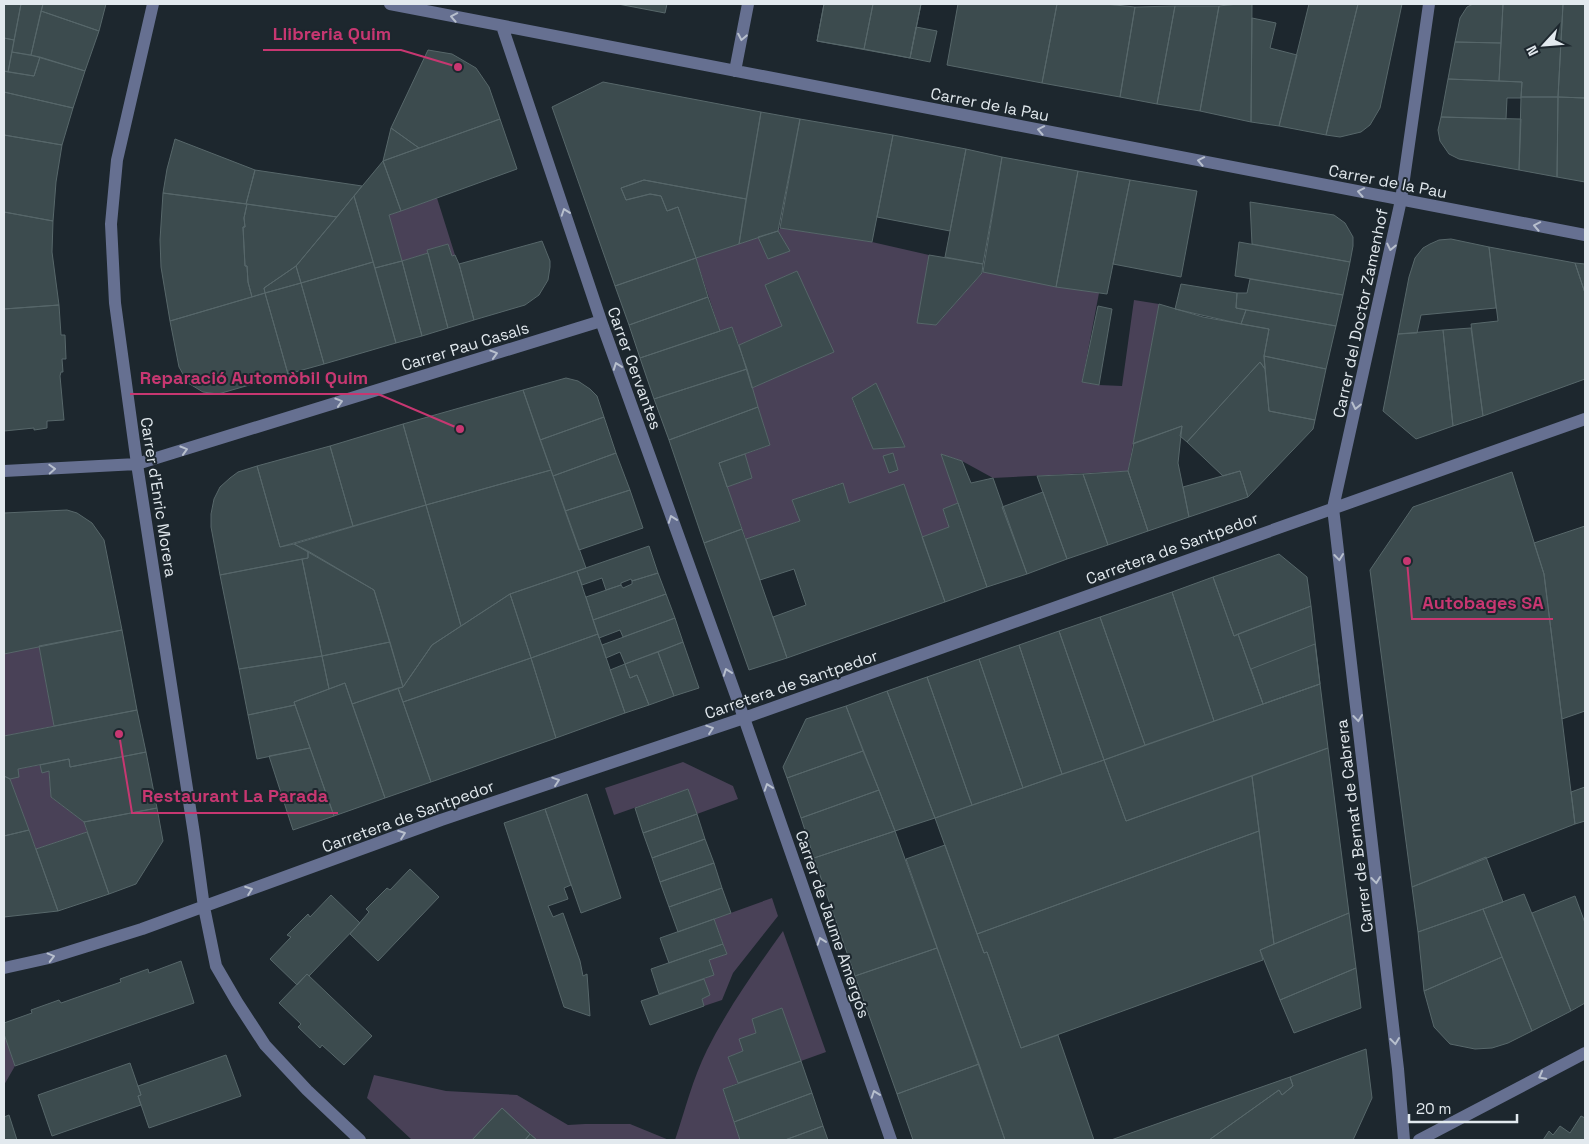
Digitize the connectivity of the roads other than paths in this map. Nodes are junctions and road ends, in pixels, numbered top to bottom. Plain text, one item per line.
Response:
1 (153, 4) edge
2 (390, 4) edge
3 (748, 4) edge
4 (1429, 4) edge
5 (502, 26) junction
6 (735, 71) junction
7 (1401, 200) junction
8 (1585, 235) edge
9 (601, 321) junction
10 (1585, 419) edge
11 (137, 464) junction
12 (4, 471) edge
13 (1333, 508) junction
14 (744, 718) junction
15 (204, 907) junction
16 (4, 968) edge
17 (1585, 1053) edge
18 (360, 1140) edge
19 (890, 1140) edge
20 (1404, 1140) edge
21 (1419, 1140) edge

1 - 11 street, Carrer d'Enric Morera
5 -> 2 street, Carrer de la Pau
3 -> 6 street
4 - 7 street, Carrer del Doctor Zamenhof
5 - 6 street, Carrer de la Pau
9 -> 5 street, Carrer Cervantes
7 -> 6 street, Carrer de la Pau
8 -> 7 street, Carrer de la Pau
7 -> 13 street, Carrer del Doctor Zamenhof
11 -> 9 street, Carrer Pau Casals
14 -> 9 street, Carrer Cervantes
10 - 13 street, Carretera de Santpedor
12 -> 11 street, Carrer Pau Casals
11 - 15 street, Carrer d'Enric Morera
13 - 14 street, Carretera de Santpedor
13 -> 20 street, Carrer de Bernat de Cabrera
15 -> 14 street, Carretera de Santpedor
19 -> 14 street, Carrer de Jaume Amergós
16 -> 15 street, Carretera de Santpedor
15 - 18 street, Carrer d'Enric Morera
17 -> 21 street

